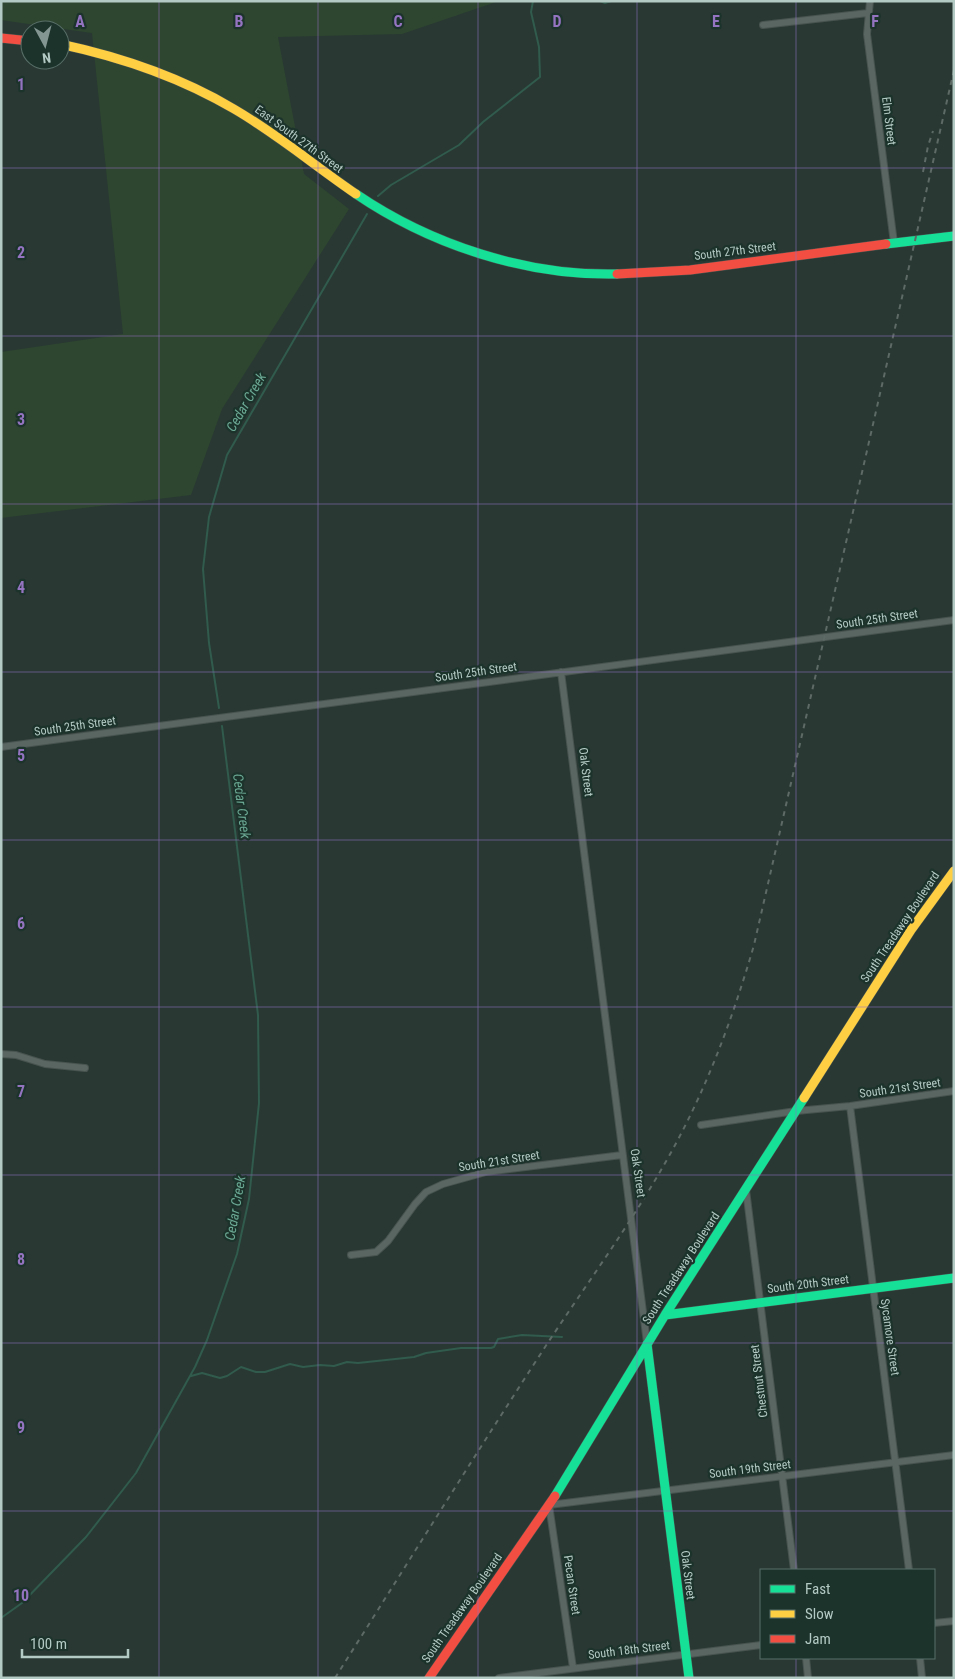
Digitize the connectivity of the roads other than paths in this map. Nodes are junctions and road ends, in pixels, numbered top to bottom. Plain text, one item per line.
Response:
1 (870, 1) edge
2 (868, 13) junction
3 (763, 25) dead end
4 (1, 38) edge
5 (20, 40) edge
6 (70, 46) edge
7 (954, 236) edge
8 (894, 243) junction
9 (519, 264) joint
10 (954, 620) edge
11 (561, 672) junction
12 (1, 747) edge
13 (954, 871) edge
14 (1, 1054) edge
15 (85, 1068) dead end
16 (954, 1091) edge
17 (850, 1106) junction
18 (796, 1111) junction
19 (701, 1125) dead end
20 (622, 1155) junction
21 (746, 1190) junction
22 (351, 1255) dead end
23 (954, 1278) edge
24 (872, 1288) junction
25 (761, 1302) junction
26 (665, 1315) junction
27 (647, 1344) junction
28 (954, 1455) edge
29 (895, 1462) junction
30 (782, 1476) junction
31 (665, 1491) junction
32 (548, 1506) junction
33 (794, 1569) edge
34 (909, 1569) edge
35 (954, 1621) edge
36 (935, 1623) edge
37 (760, 1645) edge
38 (686, 1655) junction
39 (806, 1659) edge
40 (920, 1659) edge
41 (572, 1668) junction
42 (429, 1678) edge
43 (499, 1678) edge
44 (689, 1678) edge
45 (808, 1678) edge
46 (922, 1678) edge

1 - 2 street, Elm Street
2 - 3 street
2 - 8 street, Elm Street
4 - 5 main road
6 - 9 main road, East South 27th Street
7 - 8 main road, South 27th Street
8 - 9 main road, South 27th Street
10 - 11 street, South 25th Street
11 - 12 street, South 25th Street
11 - 20 street, Oak Street
13 - 18 main road, South Treadaway Boulevard
14 - 15 street
16 - 17 street, South 21st Street
17 - 18 street, South 21st Street
17 - 24 street, Sycamore Street
18 - 19 street, South 21st Street
18 - 21 main road, South Treadaway Boulevard
20 - 22 street, South 21st Street
20 - 27 street, Oak Street
21 - 25 street, Chestnut Street
21 - 26 main road, South Treadaway Boulevard
23 - 24 main road, South 20th Street
24 - 25 main road, South 20th Street
24 - 29 street, Sycamore Street
25 - 26 main road, South 20th Street
25 - 30 street, Chestnut Street
26 - 27 main road, South Treadaway Boulevard
27 - 31 main road, Oak Street
27 - 32 main road, South Treadaway Boulevard
28 - 29 street, South 19th Street
29 - 30 street, South 19th Street
29 - 34 street, Sycamore Street
30 - 31 street, South 19th Street
30 - 33 street, Chestnut Street
31 - 32 street, South 19th Street
31 - 38 main road, Oak Street
32 - 41 street, Pecan Street
32 - 42 main road, South Treadaway Boulevard
35 - 36 street
37 - 38 street, South 18th Street
38 - 41 street, South 18th Street
38 - 44 main road, Oak Street
39 - 45 street
40 - 46 street
41 - 43 street, South 18th Street

